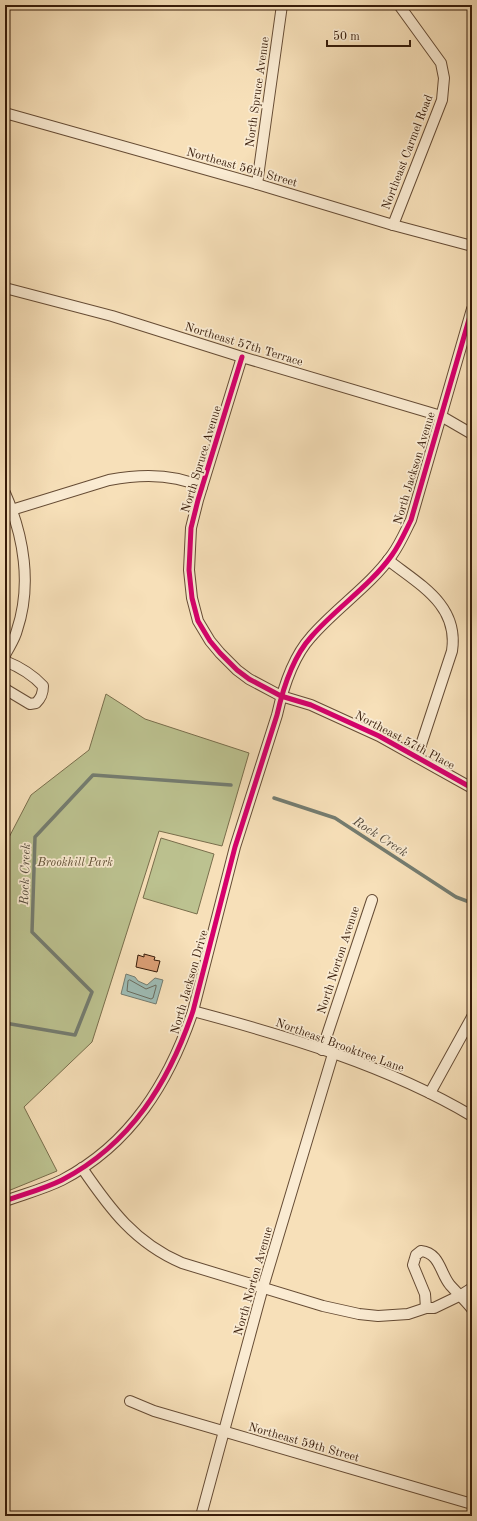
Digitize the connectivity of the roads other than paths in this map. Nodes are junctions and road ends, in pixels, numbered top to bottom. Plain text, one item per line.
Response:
1 (282, 5) edge
2 (399, 5) edge
3 (5, 113) edge
4 (257, 184) junction
5 (393, 225) junction
6 (472, 246) edge
7 (5, 288) edge
8 (472, 309) edge
9 (242, 357) junction
10 (441, 416) junction
11 (472, 434) edge
12 (202, 487) junction
13 (5, 493) edge
14 (9, 511) edge
15 (388, 560) junction
16 (5, 655) edge
17 (5, 661) edge
18 (5, 689) edge
19 (282, 696) junction
20 (417, 756) junction
21 (256, 781) joint
22 (472, 788) edge
23 (372, 900) dead end
24 (193, 1011) junction
25 (472, 1017) edge
26 (322, 1050) junction
27 (333, 1054) junction
28 (430, 1093) junction
29 (472, 1116) edge
30 (82, 1168) junction
31 (5, 1201) edge
32 (264, 1287) junction
33 (472, 1288) edge
34 (461, 1295) junction
35 (426, 1308) junction
36 (472, 1308) edge
37 (130, 1402) dead end
38 (225, 1432) junction
39 (472, 1504) edge
40 (201, 1516) edge

1 - 4 street, North Spruce Avenue
2 - 5 street, Northeast Carmel Road
3 - 4 street, Northeast 56th Street
4 - 5 street, Northeast 56th Street
5 - 6 street, Northeast 56th Street
7 - 9 street, Northeast 57th Terrace
8 - 10 street, North Jackson Avenue
9 - 10 street, Northeast 57th Terrace
9 - 12 street, North Spruce Avenue
10 - 11 street, Northeast 57th Terrace
10 - 15 street, North Jackson Avenue
12 - 14 street
12 - 19 street, North Spruce Avenue
13 - 14 street
14 - 16 street
15 - 19 street, North Jackson Avenue
15 - 20 street
17 - 18 street
19 - 20 street, Northeast 57th Place
19 - 21 street, North Jackson Avenue
20 - 22 street, Northeast 57th Place
21 - 24 street, North Jackson Drive
23 - 26 street, North Norton Avenue
24 - 26 street, Northeast Brooktree Lane
24 - 30 street, North Jackson Drive
25 - 28 street
26 - 27 street, Northeast Brooktree Lane
27 - 28 street, Northeast Brooktree Lane
27 - 32 street, North Norton Avenue
28 - 29 street, Northeast Brooktree Lane
30 - 31 street, North Jackson Drive
30 - 32 street
32 - 35 street
32 - 38 street, North Norton Avenue
33 - 34 street
34 - 35 street
34 - 35 street
34 - 36 street
37 - 38 street, Northeast 59th Street
38 - 39 street, Northeast 59th Street
38 - 40 street, North Norton Avenue

